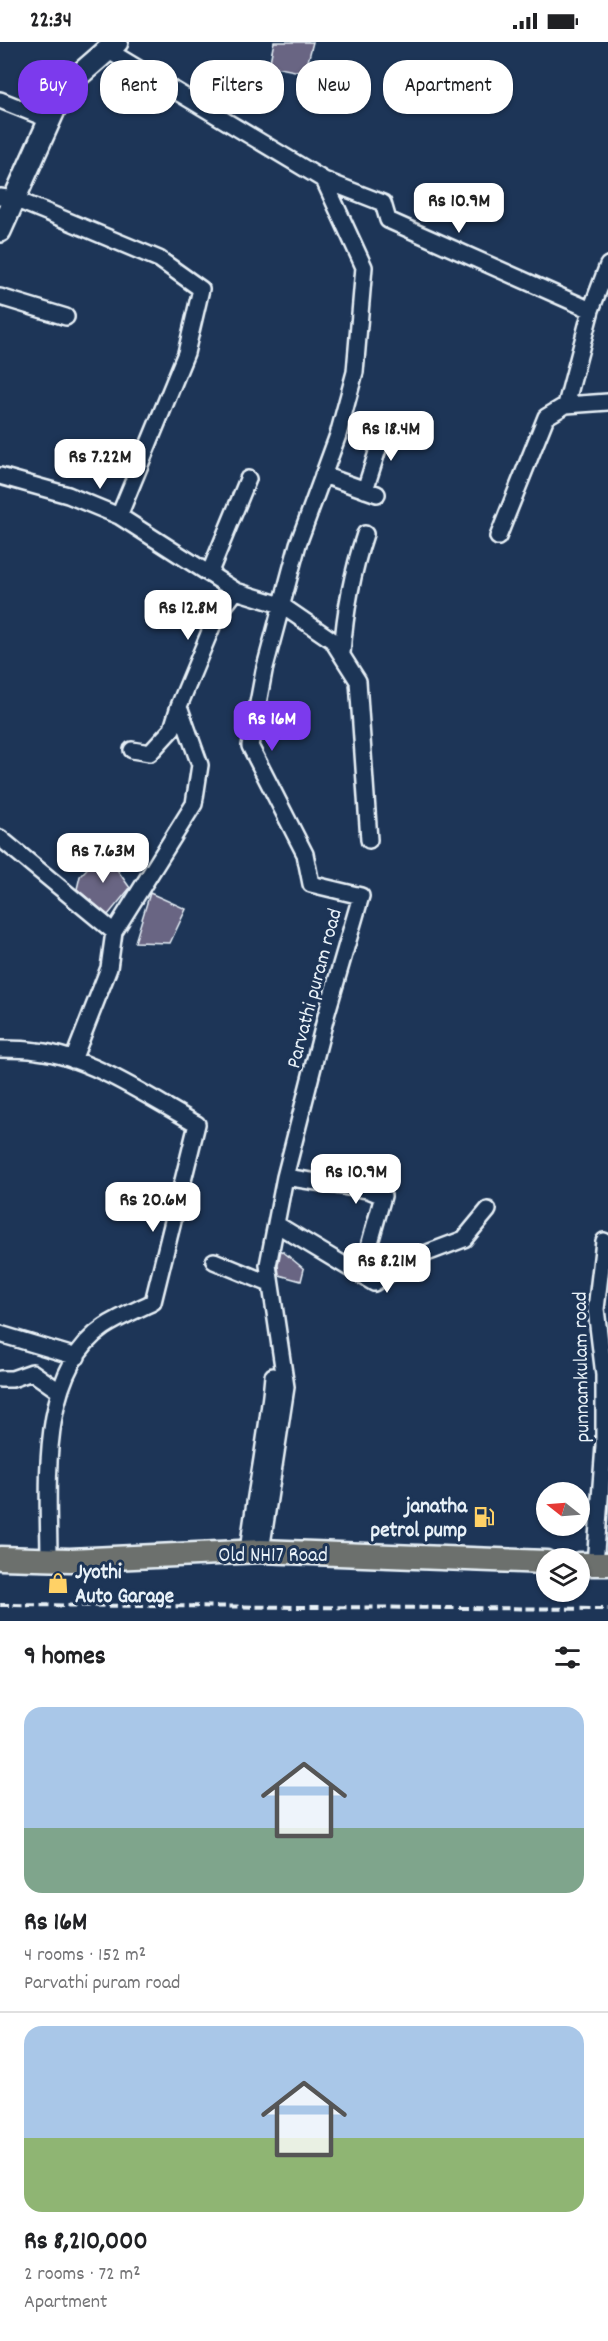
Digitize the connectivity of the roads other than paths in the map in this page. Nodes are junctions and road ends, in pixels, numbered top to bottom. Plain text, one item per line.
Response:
1 (113, 46) edge
2 (0, 100) edge
3 (50, 120) junction
4 (324, 180) junction
5 (7, 198) edge
6 (0, 231) edge
7 (608, 265) edge
8 (0, 297) edge
9 (591, 310) junction
10 (66, 317) dead end
11 (608, 402) edge
12 (566, 405) junction
13 (386, 424) dead end
14 (323, 475) junction
15 (0, 476) edge
16 (248, 479) dead end
17 (118, 516) junction
18 (364, 534) dead end
19 (498, 537) dead end
20 (209, 574) junction
21 (236, 591) junction
22 (281, 605) junction
23 (342, 653) junction
24 (179, 706) junction
25 (132, 750) dead end
26 (0, 838) edge
27 (369, 840) dead end
28 (114, 932) junction
29 (0, 1049) edge
30 (73, 1060) junction
31 (285, 1177) junction
32 (488, 1210) dead end
33 (276, 1224) junction
34 (604, 1241) dead end
35 (214, 1261) dead end
36 (361, 1275) junction
37 (270, 1284) junction
38 (0, 1334) edge
39 (76, 1357) junction
40 (273, 1376) dead end
41 (0, 1379) edge
42 (59, 1391) junction
43 (255, 1551) junction
44 (0, 1558) edge
45 (50, 1559) junction
46 (536, 1562) edge
47 (594, 1564) edge

1 - 3 street
1 - 4 street
2 - 3 street
3 - 5 street
4 - 9 street
4 - 14 street, Parvathi puram road
5 - 6 street
5 - 17 street
7 - 9 street
8 - 10 street
9 - 12 street
11 - 12 street
12 - 19 street
13 - 14 street
14 - 22 street, Parvathi puram road
15 - 17 street
16 - 20 street
17 - 20 street
18 - 23 street
20 - 21 street
21 - 22 street
21 - 24 street
22 - 23 street
22 - 31 street, Parvathi puram road
23 - 27 street
24 - 25 street
24 - 28 street
26 - 28 street
28 - 30 street
29 - 30 street
30 - 39 street
31 - 33 street, Parvathi puram road
31 - 36 street
32 - 36 street
33 - 36 street
33 - 37 street, Parvathi puram road
34 - 47 street, punnamkulam road
35 - 37 street
37 - 43 street, Parvathi puram road
38 - 39 street
39 - 42 street
40 - 43 street
41 - 42 street
42 - 45 street
43 - 45 main road, Old NH17 Road
43 - 46 main road, Old NH17 Road
44 - 45 main road, Old NH17 Road

